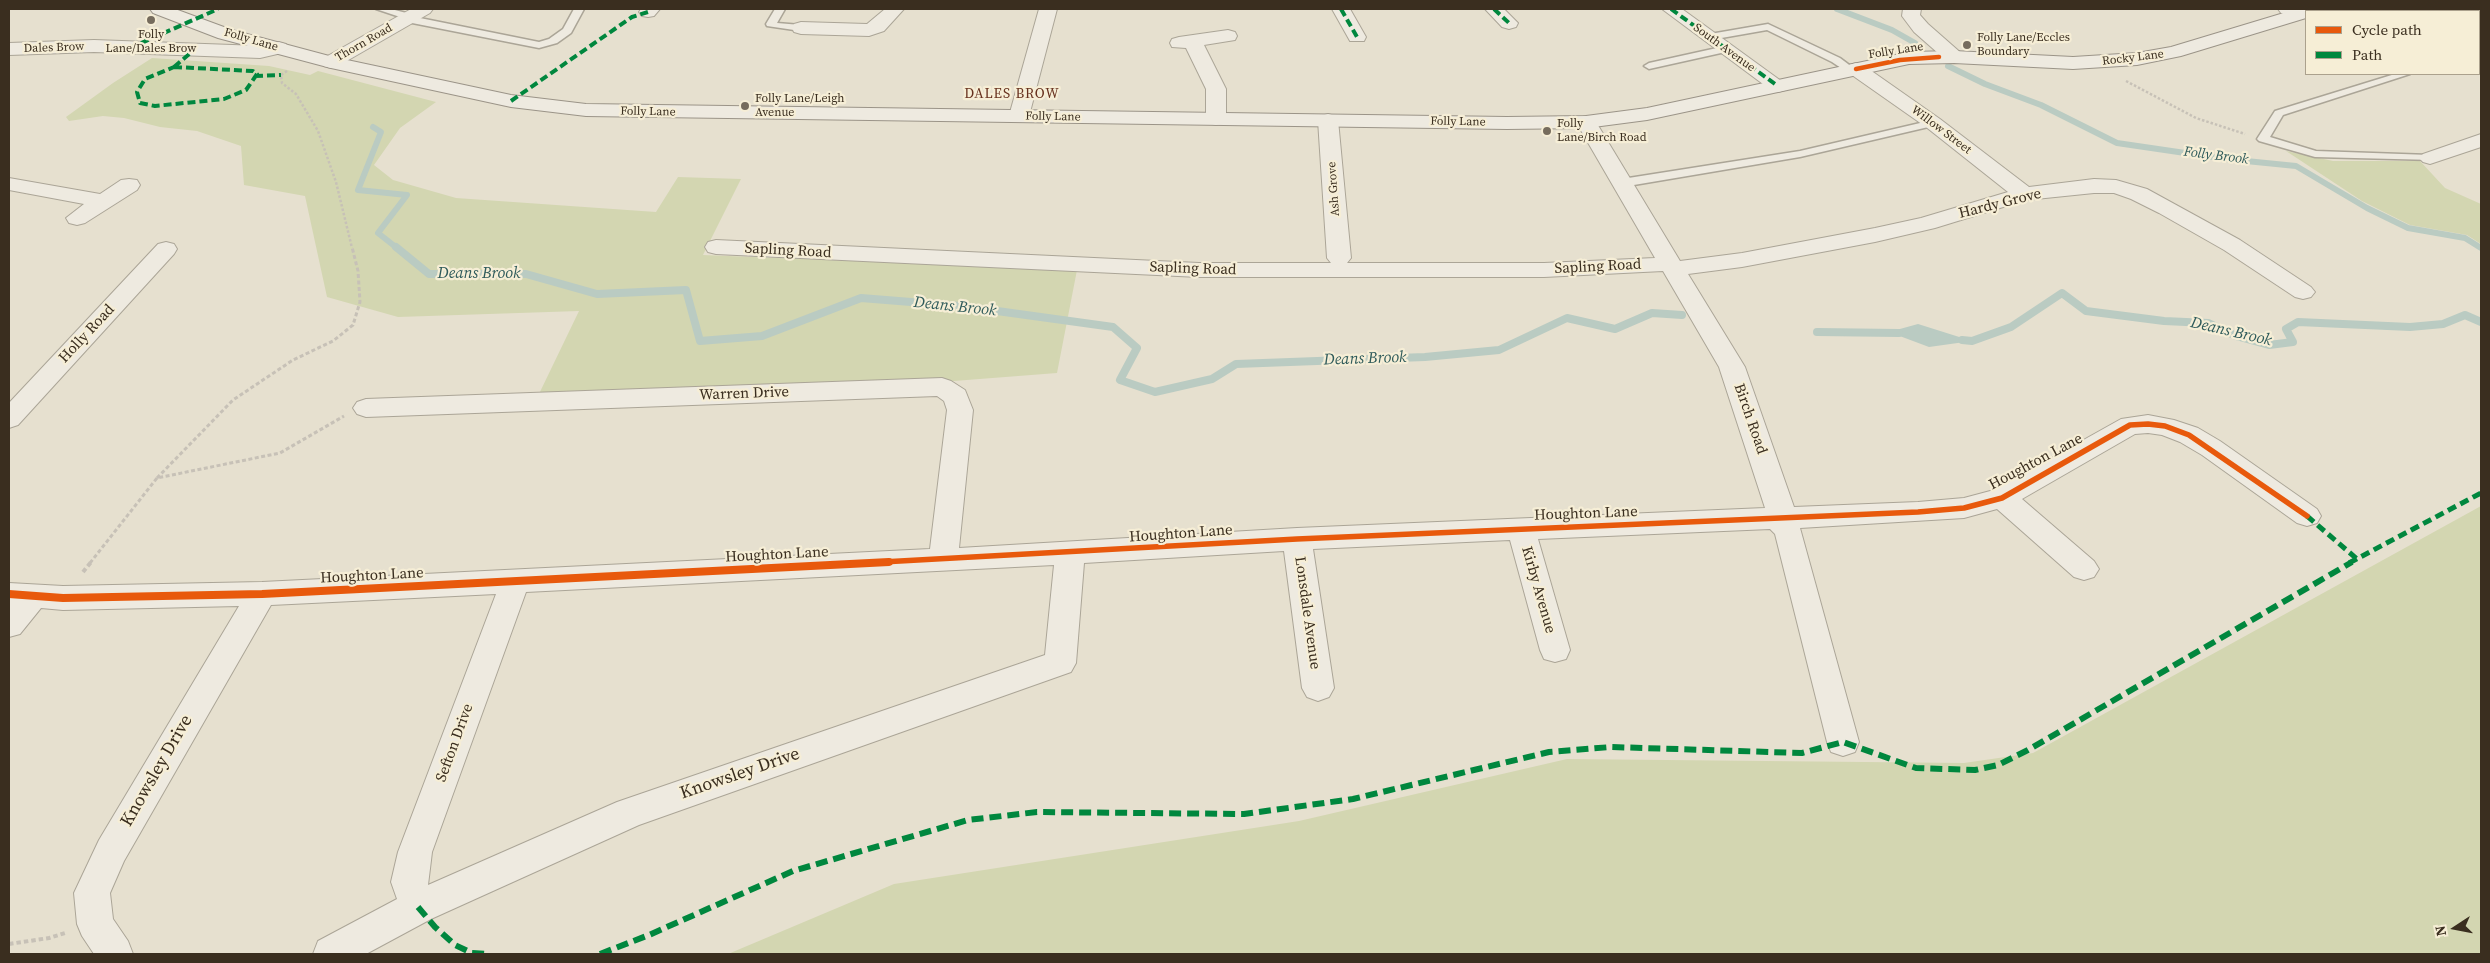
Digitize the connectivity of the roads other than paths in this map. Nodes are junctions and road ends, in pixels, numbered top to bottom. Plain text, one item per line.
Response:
1 (159, 9) edge
2 (381, 9) edge
3 (579, 9) edge
4 (780, 9) edge
5 (895, 9) edge
6 (1048, 9) edge
7 (1341, 9) edge
8 (1494, 9) edge
9 (1671, 9) edge
10 (1912, 9) edge
11 (2300, 12) edge
12 (413, 15) edge
13 (1509, 22) dead end
14 (802, 28) joint
15 (1228, 36) dead end
16 (1357, 37) dead end
17 (1710, 37) junction
18 (279, 48) junction
19 (9, 49) edge
20 (1726, 49) junction
21 (1954, 56) junction
22 (331, 62) junction
23 (1649, 66) dead end
24 (1853, 69) junction
25 (2403, 75) edge
26 (1778, 86) junction
27 (1019, 116) junction
28 (1216, 119) junction
29 (1328, 120) junction
30 (1586, 122) junction
31 (1932, 123) junction
32 (2481, 140) edge
33 (2430, 158) joint
34 (1622, 183) junction
35 (9, 184) edge
36 (129, 185) dead end
37 (2024, 194) junction
38 (104, 201) junction
39 (77, 218) dead end
40 (716, 247) dead end
41 (166, 249) dead end
42 (1339, 258) dead end
43 (1672, 267) junction
44 (2303, 292) dead end
45 (366, 408) road end
46 (10, 416) edge
47 (2002, 498) junction
48 (1776, 516) junction
49 (2307, 516) dead end
50 (1521, 529) junction
51 (1297, 539) junction
52 (1070, 554) junction
53 (943, 558) junction
54 (2084, 569) dead end
55 (515, 581) junction
56 (21, 594) edge
57 (262, 594) junction
58 (9, 625) edge
59 (1555, 650) dead end
60 (1318, 688) dead end
61 (1843, 742) dead end
62 (418, 907) junction
63 (115, 954) edge
64 (331, 954) edge

1 - 18 street, Folly Lane
2 - 12 lane
3 - 12 lane
4 - 14 lane
5 - 14 street
6 - 27 street
7 - 16 street
8 - 13 street
9 - 17 street, South Avenue
10 - 21 street
11 - 21 street, Rocky Lane
12 - 22 street, Thorn Road
15 - 28 street
17 - 20 street, South Avenue
17 - 24 lane
18 - 19 street, Dales Brow
18 - 22 street, Folly Lane
20 - 23 lane
20 - 26 street, South Avenue
21 - 24 street, Folly Lane
22 - 27 street, Folly Lane
24 - 26 street, Folly Lane
24 - 31 street, Willow Street
25 - 33 lane
26 - 30 street, Folly Lane
27 - 28 street, Folly Lane
28 - 29 street, Folly Lane
29 - 30 street, Folly Lane
29 - 42 street, Ash Grove
30 - 34 street, Birch Road
31 - 34 lane
31 - 37 street, Willow Street
32 - 33 street
34 - 43 street, Birch Road
35 - 38 street
36 - 38 street
37 - 43 street, Hardy Grove
37 - 44 street, Hardy Grove
38 - 39 street
40 - 43 street, Sapling Road
41 - 46 street, Holly Road
43 - 48 street, Birch Road
45 - 53 street, Warren Drive
47 - 48 street, Houghton Lane
47 - 49 street, Houghton Lane
47 - 54 street
48 - 50 street, Houghton Lane
48 - 61 street
50 - 51 street, Houghton Lane
50 - 59 street, Kirby Avenue
51 - 52 street, Houghton Lane
51 - 60 street, Lonsdale Avenue
52 - 53 street, Houghton Lane
52 - 62 street, Knowsley Drive
53 - 55 street, Houghton Lane
55 - 57 street, Houghton Lane
55 - 62 street, Sefton Drive
56 - 57 street, Houghton Lane
56 - 58 street
57 - 63 street, Knowsley Drive
62 - 64 street, Knowsley Drive

